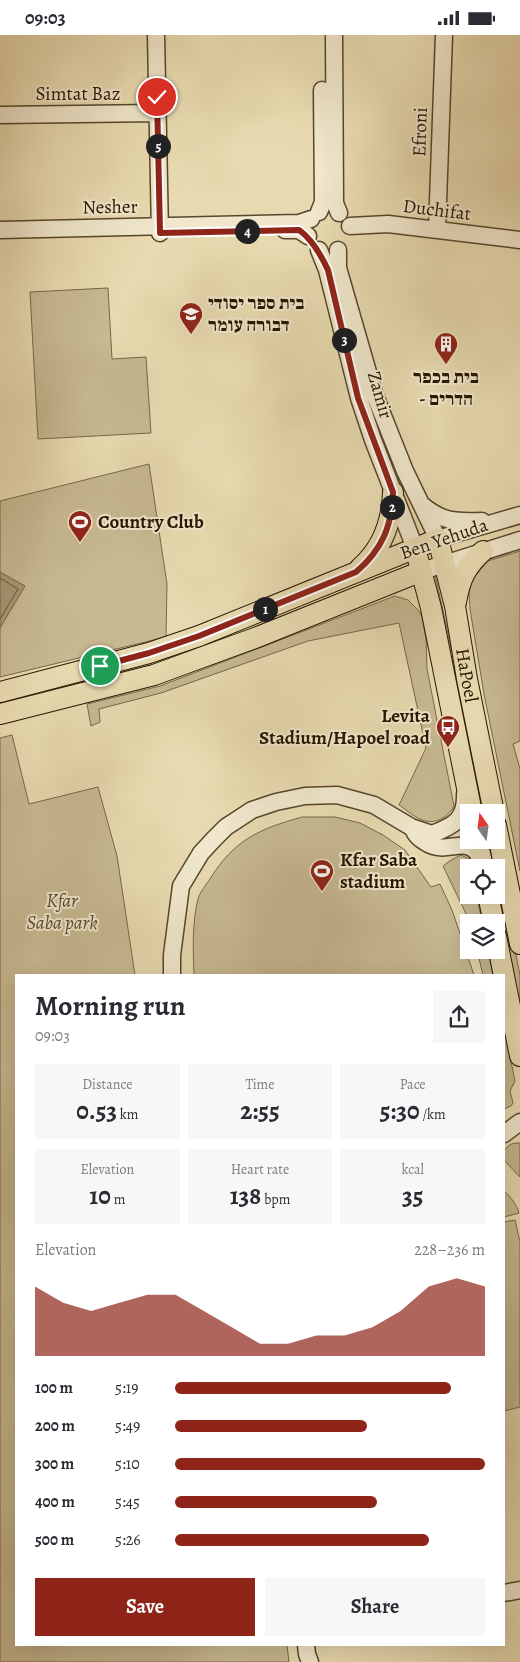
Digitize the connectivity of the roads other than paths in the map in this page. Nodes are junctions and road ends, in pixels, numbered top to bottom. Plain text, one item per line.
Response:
1 (156, 35) edge
2 (324, 35) edge
3 (334, 35) edge
4 (444, 35) edge
5 (157, 113) junction
6 (0, 115) edge
7 (339, 213) junction
8 (315, 215) junction
9 (350, 226) junction
10 (437, 229) junction
11 (0, 230) edge
12 (160, 230) junction
13 (308, 236) junction
14 (0, 240) edge
15 (520, 240) edge
16 (318, 250) junction
17 (338, 250) junction
18 (393, 492) junction
19 (421, 504) junction
20 (520, 515) edge
21 (504, 520) junction
22 (438, 539) junction
23 (520, 539) edge
24 (415, 548) junction
25 (483, 551) junction
26 (444, 563) junction
27 (422, 571) junction
28 (356, 572) junction
29 (366, 592) junction
30 (455, 606) junction
31 (431, 607) junction
32 (0, 692) edge
33 (0, 714) edge
34 (465, 779) junction
35 (470, 804) edge
36 (492, 804) edge
37 (411, 827) junction
38 (501, 849) edge
39 (480, 856) edge
40 (520, 944) edge
41 (501, 959) edge
42 (172, 974) edge
43 (504, 974) edge
44 (505, 981) edge
45 (520, 1056) edge
46 (520, 1122) edge
47 (505, 1133) edge
48 (520, 1137) edge
49 (505, 1140) edge
50 (520, 1590) edge
51 (505, 1593) edge
52 (306, 1646) edge
53 (310, 1662) edge

1 - 5 street
2 - 8 street
3 - 7 street
4 - 10 street, Efroni
5 - 6 street, Simtat Baz
5 - 12 street
7 - 8 street
7 - 9 street
8 - 12 street, Nesher
8 - 13 street
9 - 10 street, Duchifat
9 - 17 street
10 - 15 street, Duchifat
11 - 12 street, Nesher
12 - 13 street, Nesher
12 - 14 street, Nesher
13 - 16 street
16 - 17 street
16 - 18 street, Zamir
17 - 19 street, Zamir
18 - 24 street, Zamir
18 - 28 main road
19 - 21 street
19 - 22 street, Zamir
20 - 21 street, Ben Yehuda
21 - 22 street, Ben Yehuda
22 - 24 main road, Ben Yehuda
22 - 26 main road, HaPoel
23 - 25 street, Ben Yehuda
24 - 27 main road, HaPoel
24 - 28 main road, Ben Yehuda
25 - 26 street, Ben Yehuda
25 - 30 main road
26 - 27 street, Ben Yehuda
26 - 30 main road, HaPoel
27 - 29 main road, Ben Yehuda
27 - 31 main road, HaPoel
28 - 32 main road, Ben Yehuda
29 - 31 main road
29 - 33 main road, Ben Yehuda
30 - 36 main road, HaPoel
31 - 34 main road, HaPoel
34 - 35 main road, HaPoel
34 - 37 street
37 - 39 street
37 - 42 street
38 - 40 main road
41 - 43 main road
44 - 45 main road
46 - 47 street
48 - 49 street
50 - 51 street
52 - 53 street

